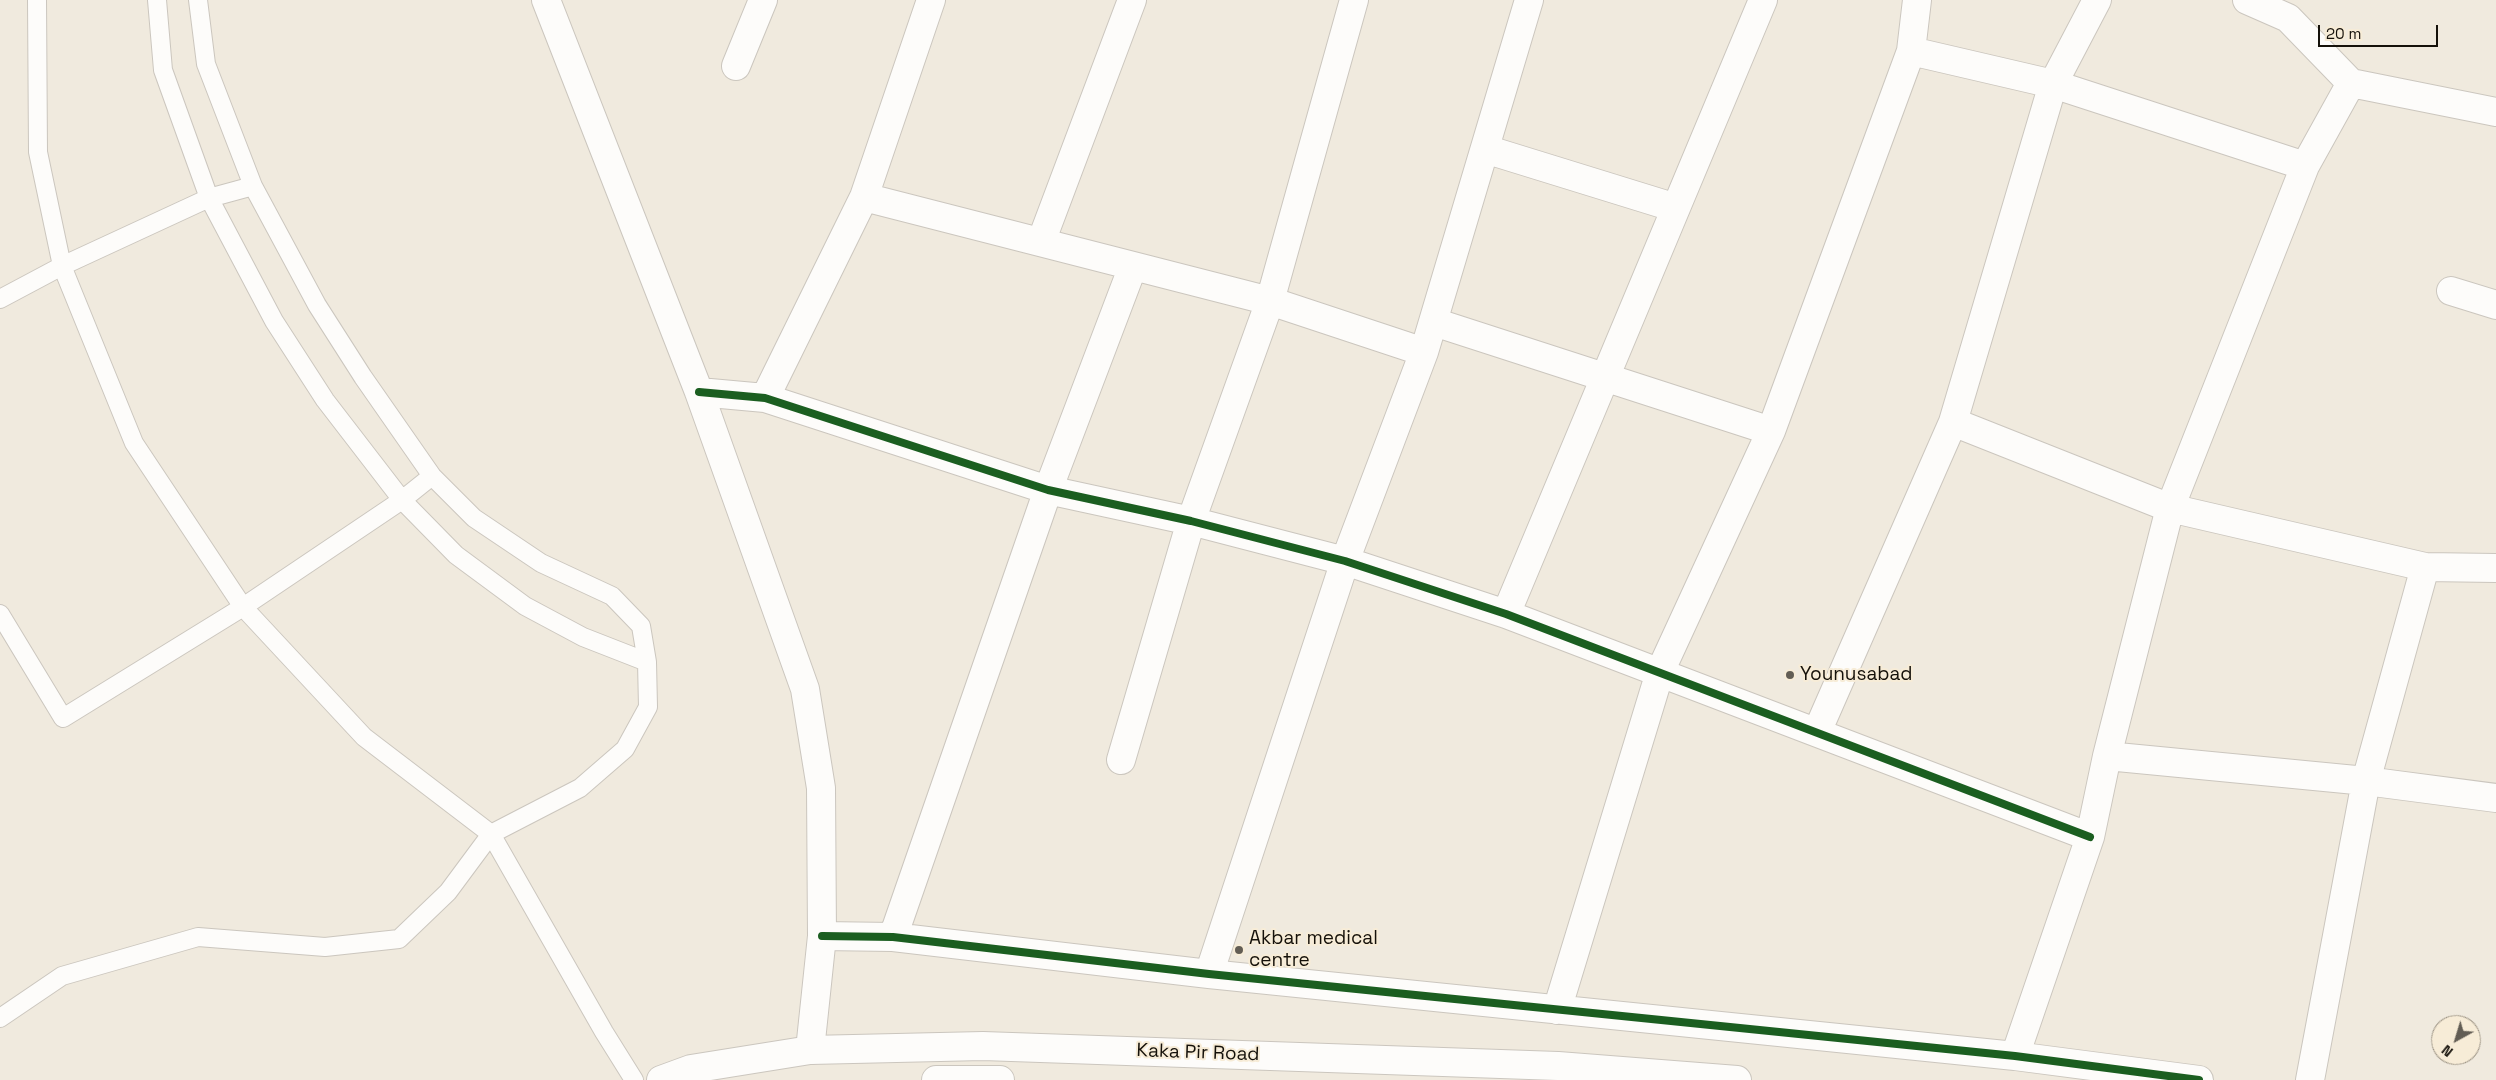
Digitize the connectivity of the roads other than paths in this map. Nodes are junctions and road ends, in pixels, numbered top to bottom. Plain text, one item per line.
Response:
1 (37, 0) edge
2 (157, 0) edge
3 (198, 0) edge
4 (546, 0) edge
5 (763, 0) edge
6 (931, 0) edge
7 (1132, 0) edge
8 (1354, 0) edge
9 (1528, 0) edge
10 (1764, 0) edge
11 (1917, 0) edge
12 (2097, 0) edge
13 (2247, 0) edge
14 (2291, 9) edge
15 (1911, 51) junction
16 (736, 66) dead end
17 (2351, 83) junction
18 (2053, 84) junction
19 (2496, 112) edge
20 (1485, 150) junction
21 (2305, 166) junction
22 (253, 186) junction
23 (864, 197) junction
24 (210, 198) junction
25 (1676, 208) junction
26 (1041, 242) junction
27 (62, 266) junction
28 (1133, 266) junction
29 (2451, 291) dead end
30 (0, 299) edge
31 (1270, 301) junction
32 (2496, 306) edge
33 (1434, 322) junction
34 (1424, 352) junction
35 (1605, 378) junction
36 (700, 392) junction
37 (765, 398) junction
38 (1953, 422) junction
39 (1770, 431) junction
40 (432, 476) junction
41 (1048, 490) junction
42 (402, 500) junction
43 (2170, 508) junction
44 (1192, 521) junction
45 (1345, 561) junction
46 (2425, 568) junction
47 (2496, 568) edge
48 (243, 607) junction
49 (0, 614) edge
50 (1506, 614) junction
51 (647, 662) junction
52 (1660, 672) junction
53 (1817, 732) junction
54 (2107, 756) junction
55 (1121, 760) dead end
56 (2366, 781) junction
57 (2496, 798) edge
58 (491, 834) junction
59 (2090, 836) junction
60 (822, 936) junction
61 (893, 937) junction
62 (1209, 974) junction
63 (1557, 1010) junction
64 (0, 1018) edge
65 (810, 1050) junction
66 (2015, 1056) junction
67 (1467, 1071) edge
68 (634, 1080) edge
69 (661, 1080) edge
70 (936, 1080) edge
71 (1000, 1080) edge
72 (1737, 1080) edge
73 (2199, 1080) edge
74 (2310, 1080) edge

1 - 27 lane
2 - 24 lane
3 - 22 lane
4 - 36 street
5 - 16 street
6 - 23 street
7 - 26 street
8 - 31 street
9 - 20 street
10 - 25 street
11 - 15 street
12 - 18 street
13 - 14 street
14 - 17 street
15 - 18 street
15 - 39 street
17 - 19 street
17 - 21 street
18 - 21 street
18 - 38 street
20 - 25 street
20 - 33 street
21 - 43 street
22 - 24 lane
22 - 40 lane
23 - 26 street
23 - 37 street
24 - 27 lane
24 - 42 lane
25 - 35 street
26 - 28 street
27 - 30 lane
27 - 48 lane
28 - 31 street
28 - 41 street
29 - 32 street
31 - 34 street
31 - 44 street
33 - 34 street
33 - 35 street
34 - 45 street
35 - 39 street
35 - 50 street
36 - 37 street
36 - 60 street
37 - 41 street
38 - 43 street
38 - 53 street
39 - 52 street
40 - 42 lane
40 - 51 lane
41 - 44 street
41 - 61 street
42 - 48 lane
42 - 51 lane
43 - 46 street
43 - 54 street
44 - 45 street
44 - 55 street
45 - 50 street
45 - 62 street
46 - 47 street
46 - 56 street
48 - 49 lane
48 - 58 lane
50 - 52 street
51 - 58 lane
52 - 53 street
52 - 63 street
53 - 59 street
54 - 56 street
54 - 59 street
56 - 57 street
56 - 74 street
58 - 64 lane
58 - 68 lane
59 - 66 street
60 - 61 street
60 - 65 street
61 - 62 street
62 - 63 street
63 - 66 street
65 - 67 street, Kaka Pir Road
65 - 69 street, Kaka Pir Road
66 - 73 street
67 - 72 street, Kaka Pir Road
70 - 71 street

